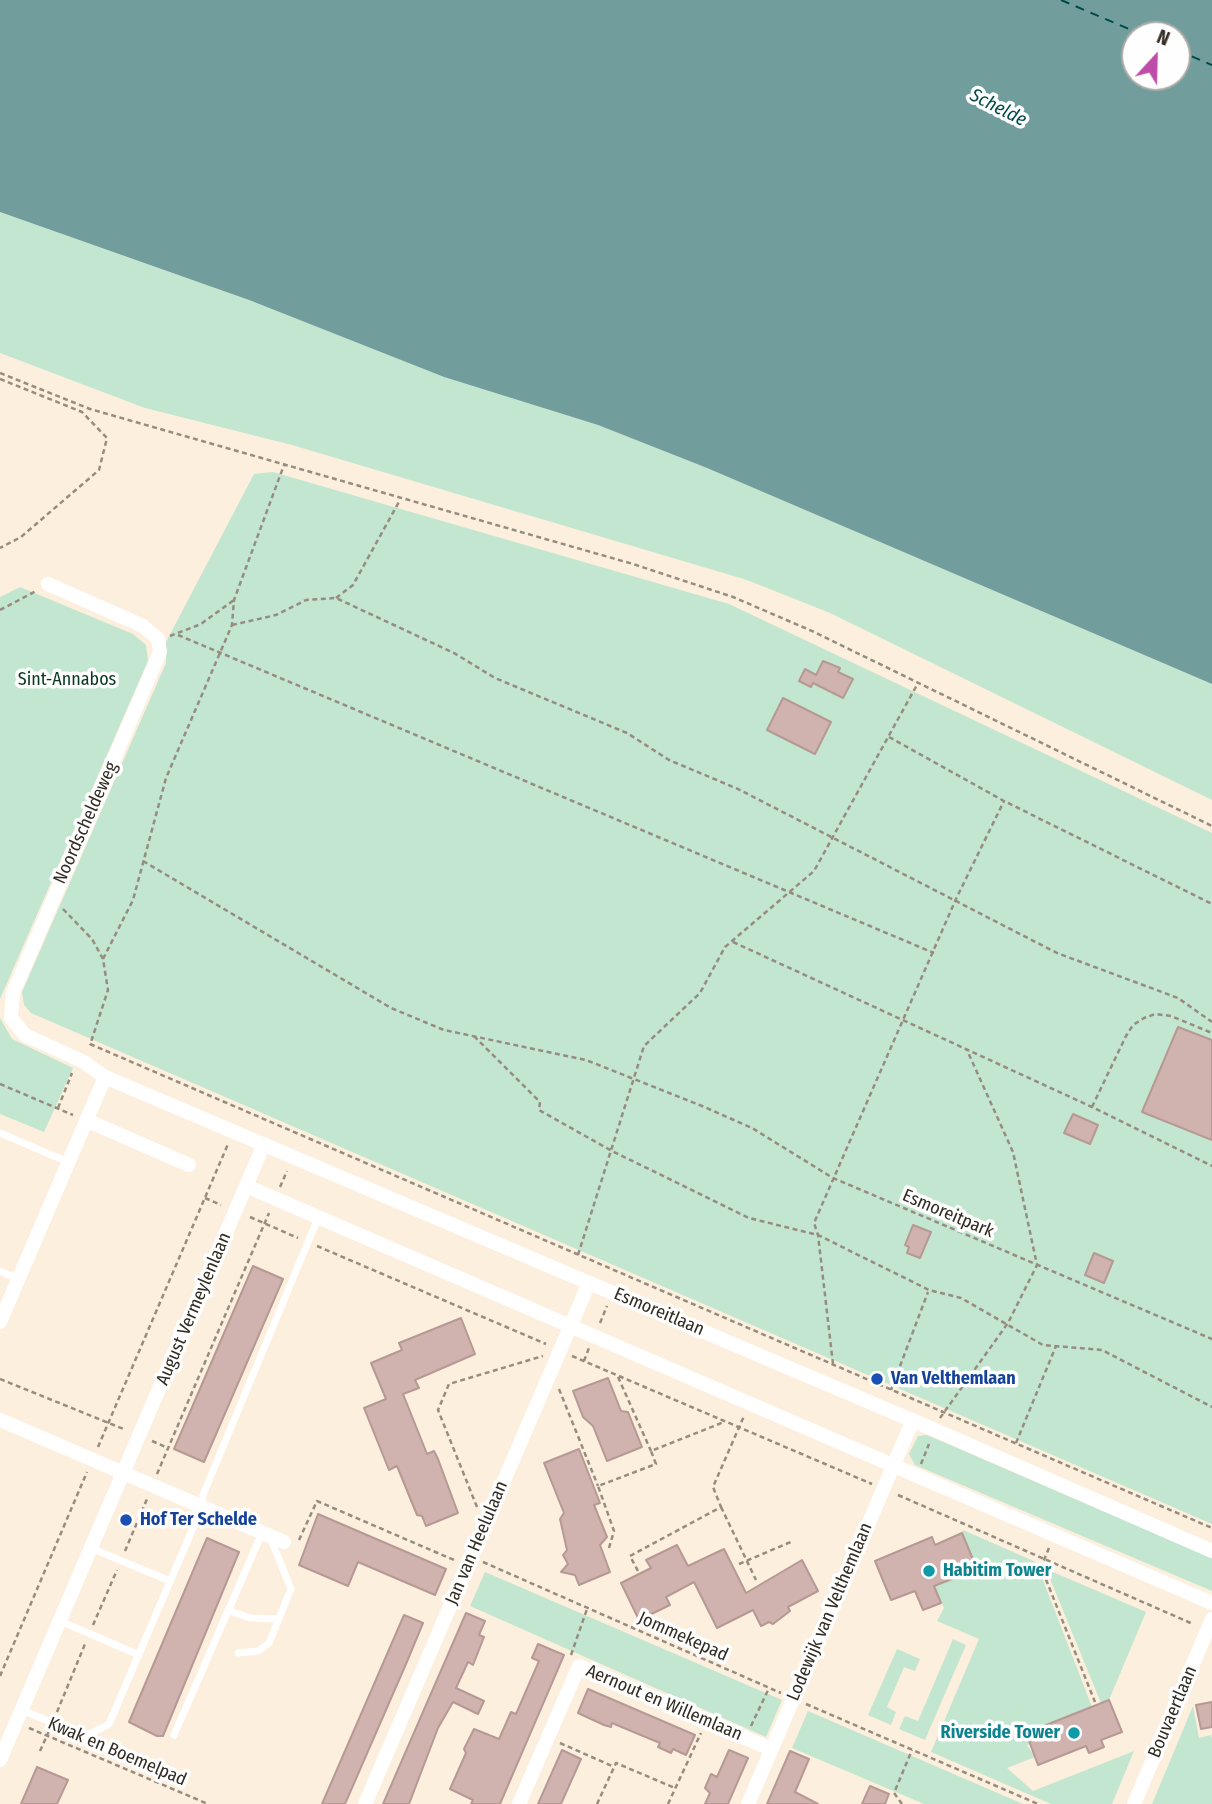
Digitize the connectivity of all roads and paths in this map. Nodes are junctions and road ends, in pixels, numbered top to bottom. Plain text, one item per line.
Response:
1 (0, 373) edge
2 (0, 379) edge
3 (284, 465) junction
4 (401, 499) junction
5 (0, 548) edge
6 (48, 584) joint
7 (336, 598) junction
8 (234, 600) junction
9 (0, 610) edge
10 (232, 625) junction
11 (222, 652) junction
12 (918, 682) junction
13 (888, 737) junction
14 (1004, 801) junction
15 (1212, 826) edge
16 (832, 836) junction
17 (143, 861) junction
18 (792, 892) junction
19 (956, 899) junction
20 (52, 901) junction
21 (1212, 904) edge
22 (732, 941) junction
23 (934, 953) junction
24 (103, 959) junction
25 (904, 1021) junction
26 (1212, 1022) edge
27 (1212, 1033) edge
28 (474, 1036) junction
29 (90, 1044) junction
30 (967, 1050) junction
31 (83, 1062) junction
32 (105, 1076) junction
33 (634, 1079) junction
34 (0, 1084) edge
35 (1092, 1107) junction
36 (58, 1108) junction
37 (86, 1120) junction
38 (234, 1131) junction
39 (0, 1133) edge
40 (303, 1136) junction
41 (264, 1144) junction
42 (612, 1151) junction
43 (294, 1157) junction
44 (68, 1162) junction
45 (189, 1165) dead end
46 (1212, 1166) edge
47 (833, 1178) junction
48 (246, 1186) junction
49 (205, 1198) junction
50 (275, 1199) junction
51 (236, 1211) junction
52 (318, 1218) junction
53 (264, 1223) junction
54 (818, 1235) junction
55 (308, 1242) junction
56 (578, 1255) junction
57 (1037, 1265) junction
58 (0, 1271) edge
59 (621, 1273) junction
60 (18, 1279) junction
61 (589, 1283) junction
62 (929, 1290) junction
63 (613, 1293) junction
64 (0, 1322) edge
65 (1008, 1323) junction
66 (570, 1326) junction
67 (594, 1337) junction
68 (1212, 1339) edge
69 (1056, 1346) junction
70 (560, 1351) junction
71 (584, 1361) junction
72 (833, 1365) junction
73 (567, 1366) dead end
74 (618, 1376) junction
75 (0, 1378) edge
76 (891, 1390) junction
77 (553, 1399) dead end
78 (749, 1404) junction
79 (1212, 1407) edge
80 (943, 1412) junction
81 (0, 1420) edge
82 (912, 1420) junction
83 (724, 1422) junction
84 (108, 1423) junction
85 (739, 1428) junction
86 (935, 1430) junction
87 (139, 1436) junction
88 (1016, 1444) junction
89 (168, 1448) junction
90 (651, 1451) junction
91 (92, 1460) junction
92 (893, 1465) junction
93 (123, 1473) junction
94 (916, 1475) junction
95 (152, 1486) junction
96 (598, 1486) junction
97 (888, 1491) junction
98 (906, 1499) junction
99 (202, 1507) junction
100 (721, 1507) junction
101 (484, 1526) junction
102 (1212, 1528) edge
103 (266, 1535) junction
104 (1054, 1535) junction
105 (793, 1541) dead end
106 (284, 1542) joint
107 (91, 1548) junction
108 (609, 1548) dead end
109 (1212, 1551) edge
110 (121, 1559) junction
111 (1045, 1559) junction
112 (746, 1560) junction
113 (469, 1561) junction
114 (739, 1564) dead end
115 (638, 1571) dead end
116 (757, 1580) dead end
117 (170, 1581) junction
118 (1212, 1603) edge
119 (588, 1608) junction
120 (230, 1611) junction
121 (278, 1619) junction
122 (60, 1621) junction
123 (1210, 1625) edge
124 (90, 1634) junction
125 (238, 1653) dead end
126 (139, 1655) junction
127 (579, 1666) junction
128 (0, 1676) edge
129 (769, 1688) junction
130 (801, 1699) junction
131 (1095, 1702) dead end
132 (19, 1716) junction
133 (707, 1721) junction
134 (52, 1723) junction
135 (174, 1735) dead end
136 (47, 1736) junction
137 (548, 1738) junction
138 (746, 1738) junction
139 (771, 1749) junction
140 (912, 1750) junction
141 (40, 1751) dead end
142 (0, 1760) edge
143 (612, 1766) junction
144 (675, 1788) junction
145 (208, 1804) edge
146 (365, 1804) edge
147 (519, 1804) edge
148 (597, 1804) edge
149 (668, 1804) edge
150 (748, 1804) edge
151 (902, 1804) edge
152 (1038, 1804) edge
153 (1134, 1804) edge

1 - 3 path
2 - 5 path
3 - 4 path
3 - 8 path
4 - 7 path
4 - 12 path
6 - 9 path
6 - 20 street, Noordscheldeweg
7 - 10 path
7 - 16 path
8 - 10 path
8 - 11 path
10 - 11 path
11 - 17 path
11 - 18 path
12 - 13 path
12 - 15 path
13 - 14 path
13 - 16 path
14 - 19 path
14 - 21 path
16 - 18 path
16 - 19 path
17 - 24 path
17 - 28 path, Esmoreitpark
18 - 22 path
18 - 23 path
19 - 23 path
19 - 26 path
20 - 24 path
20 - 31 street, Noordscheldeweg
22 - 25 path
22 - 33 path
23 - 25 path
24 - 29 path
25 - 30 path
25 - 47 path
27 - 35 path
28 - 33 path, Esmoreitpark
28 - 42 path
29 - 31 path
29 - 40 path
30 - 35 path
30 - 57 path
31 - 32 street, Noordscheldeweg
31 - 36 path
32 - 37 street
32 - 38 street, Esmoreitlaan
33 - 42 path
33 - 47 path, Esmoreitpark
34 - 36 path
35 - 46 path
36 - 37 path
37 - 44 street
37 - 45 street
38 - 41 street, Esmoreitlaan
38 - 49 path
39 - 44 lane
40 - 43 path
40 - 56 path
41 - 43 street, Esmoreitlaan
41 - 48 street, August Vermeylenlaan
42 - 54 path
42 - 56 path
43 - 50 path
43 - 61 street, Esmoreitlaan
44 - 60 street
47 - 54 path
47 - 57 path, Esmoreitpark
48 - 50 street
48 - 51 street, August Vermeylenlaan
49 - 51 path
49 - 84 path
50 - 52 street
50 - 53 path
51 - 53 path
51 - 87 street, August Vermeylenlaan
52 - 55 lane
52 - 66 street
53 - 55 path
53 - 89 path
54 - 62 path
54 - 72 path
55 - 70 path
55 - 99 lane
56 - 59 path
57 - 65 path
57 - 68 path, Esmoreitpark
58 - 60 lane
59 - 63 path
59 - 72 path
60 - 64 street
61 - 63 street, Esmoreitlaan
61 - 66 street, Jan van Heelulaan
62 - 65 path
62 - 76 path
63 - 67 path
63 - 82 street, Esmoreitlaan
65 - 69 path
65 - 80 path
66 - 67 street
66 - 70 street, Jan van Heelulaan
67 - 71 path
67 - 78 street
69 - 79 path
69 - 88 path
70 - 101 street, Jan van Heelulaan
70 - 101 path
71 - 73 path
71 - 74 path
72 - 76 path
74 - 83 path
74 - 90 path
75 - 84 path
76 - 80 path
77 - 96 path
78 - 85 path
78 - 92 street
80 - 86 path
80 - 88 path
81 - 91 street
82 - 86 street, Esmoreitlaan
82 - 92 street, Lodewijk van Velthemlaan
83 - 85 path
83 - 90 path
84 - 87 path
84 - 91 path
85 - 97 path
85 - 100 path
86 - 94 path
86 - 109 street, Esmoreitlaan
87 - 89 path
87 - 93 street, August Vermeylenlaan
88 - 102 path
89 - 95 path
90 - 96 path
91 - 93 street
91 - 128 path
92 - 94 street
92 - 97 street, Lodewijk van Velthemlaan
93 - 95 street
93 - 107 street, August Vermeylenlaan
94 - 98 path
94 - 104 street
95 - 99 street
95 - 110 path
96 - 108 path
97 - 98 path
97 - 130 street, Lodewijk van Velthemlaan
98 - 111 path
99 - 103 street
99 - 117 lane
100 - 112 path
100 - 115 path
101 - 113 street, Jan van Heelulaan
103 - 106 street
103 - 120 lane
103 - 121 lane
104 - 111 path
104 - 118 street
105 - 112 path
106 - 113 path, Jommekepad
107 - 110 lane
107 - 122 street, August Vermeylenlaan
110 - 117 lane
110 - 124 path
111 - 123 path
111 - 131 path
112 - 114 path
112 - 116 path
113 - 119 path, Jommekepad
113 - 146 street, Jan van Heelulaan
117 - 126 lane
119 - 127 path
119 - 129 path, Jommekepad
120 - 121 lane
120 - 135 lane
121 - 125 lane
122 - 124 lane
122 - 132 street, August Vermeylenlaan
123 - 153 street, Bouvaertlaan
124 - 126 lane
124 - 134 path
126 - 134 lane
127 - 133 street, Aernout en Willemlaan
127 - 137 street, Aernout en Willemlaan
129 - 130 path, Jommekepad
129 - 138 path
130 - 139 street, Lodewijk van Velthemlaan
130 - 140 path, Jommekepad
132 - 134 lane
132 - 136 path, Kwak en Boemelpad
132 - 142 street, August Vermeylenlaan
133 - 138 street, Aernout en Willemlaan
133 - 144 path
134 - 136 path
136 - 141 path
136 - 145 path, Kwak en Boemelpad
137 - 143 path
137 - 147 street, Aernout en Willemlaan
138 - 139 street, Aernout en Willemlaan
139 - 150 street, Lodewijk van Velthemlaan
140 - 151 path
140 - 152 path, Jommekepad
143 - 144 path
143 - 148 path
144 - 149 path

